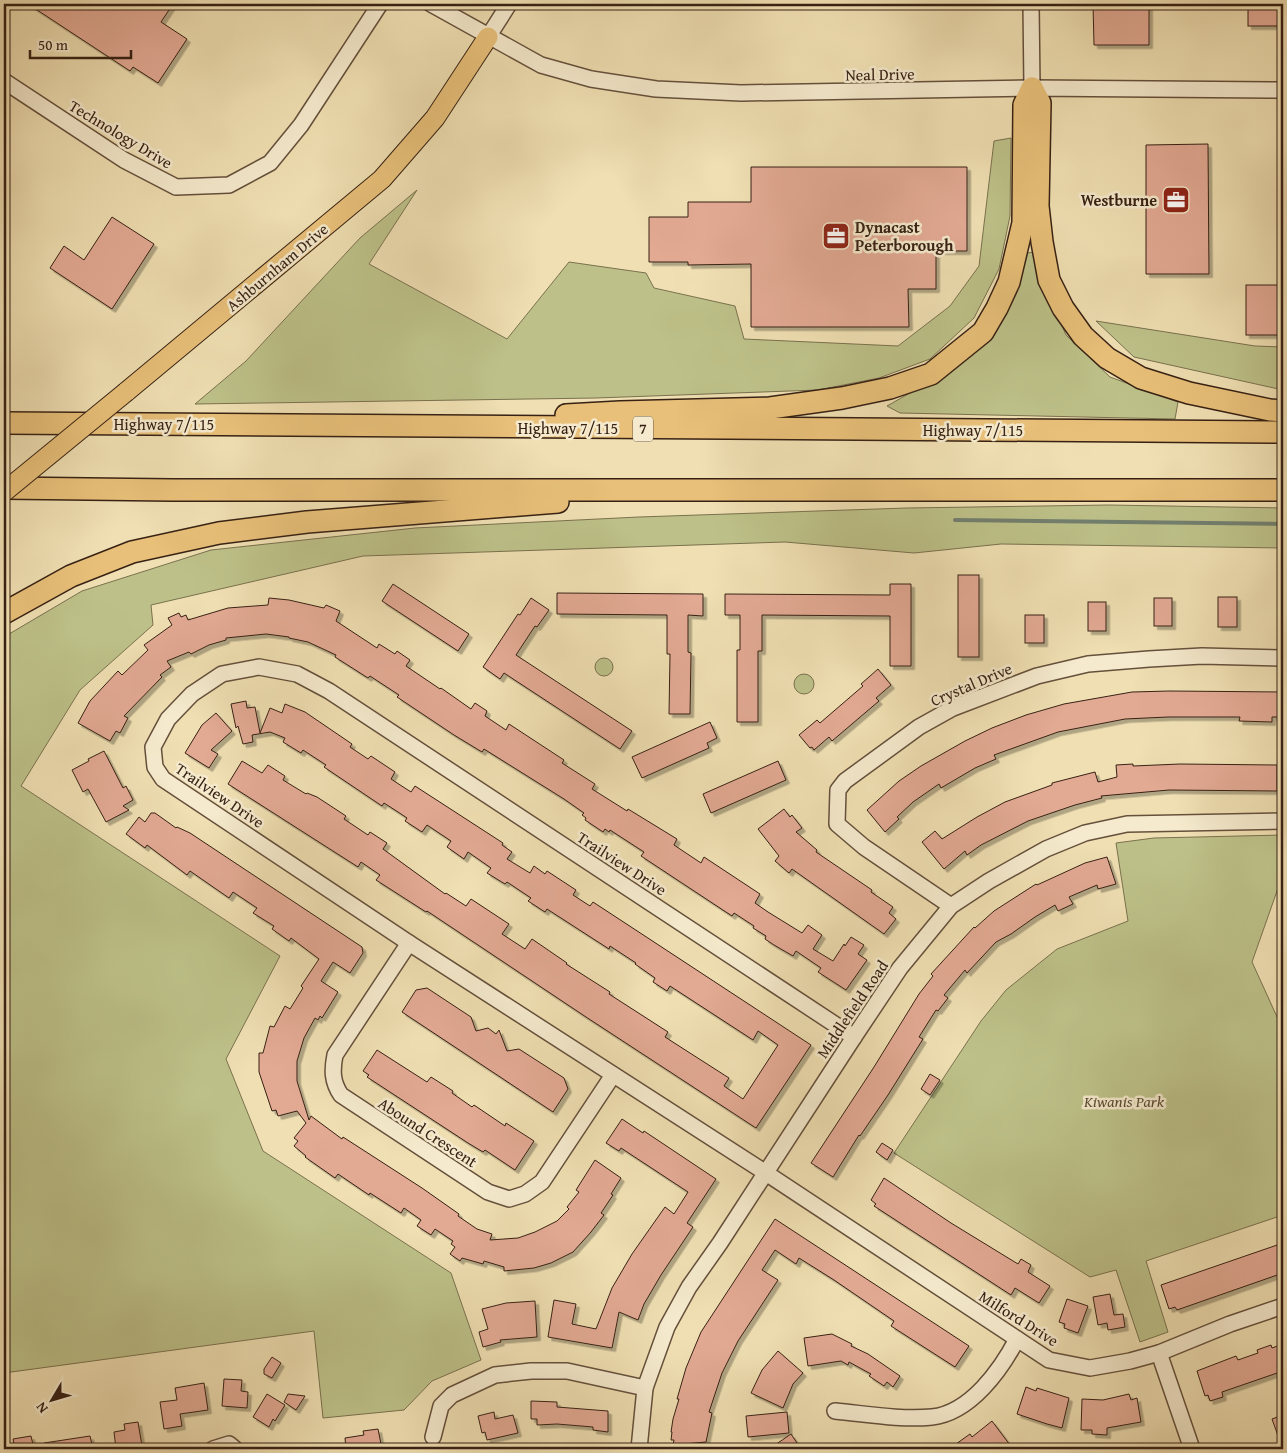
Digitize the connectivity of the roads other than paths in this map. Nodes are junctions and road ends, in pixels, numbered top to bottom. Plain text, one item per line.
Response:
1 (380, 4) edge
2 (431, 4) edge
3 (509, 4) edge
4 (1031, 4) edge
5 (488, 36) junction
6 (4, 81) edge
7 (1032, 88) junction
8 (1283, 90) edge
9 (1283, 411) edge
10 (4, 423) edge
11 (487, 427) junction
12 (1283, 432) edge
13 (4, 488) edge
14 (790, 489) junction
15 (1283, 490) edge
16 (4, 492) edge
17 (4, 613) edge
18 (1283, 658) edge
19 (1283, 821) edge
20 (951, 906) junction
21 (409, 943) junction
22 (854, 1037) junction
23 (613, 1076) junction
24 (766, 1172) junction
25 (1283, 1306) edge
26 (1017, 1339) junction
27 (1159, 1353) junction
28 (645, 1388) junction
29 (836, 1411) dead end
30 (433, 1437) dead end
31 (213, 1449) edge
32 (235, 1449) edge
33 (639, 1449) edge
34 (1192, 1449) edge

1 - 6 street, Technology Drive
2 - 5 street, Neal Drive
3 - 5 street, Ashburnham Drive
4 - 7 street
5 - 7 street, Neal Drive
5 - 16 main road, Ashburnham Drive, bridge
7 - 8 street, Neal Drive
7 - 9 highway
7 - 11 highway
10 - 11 highway, Highway 7/115 / 7
11 - 12 highway, Highway 7/115 / 7
13 - 14 highway
14 - 15 highway
14 - 17 highway
18 - 20 street, Crystal Drive
19 - 20 street, Middlefield Road
20 - 22 street, Middlefield Road
21 - 22 street, Trailview Drive
21 - 23 street, Trailview Drive
21 - 23 street, Abound Crescent
22 - 24 street, Middlefield Road
23 - 24 street, Trailview Drive
24 - 26 street, Milford Drive
24 - 28 street, Middlefield Road
25 - 27 street, Milford Drive
26 - 27 street, Milford Drive
26 - 29 street
27 - 34 street
28 - 30 street
28 - 33 street, Middlefield Road
31 - 32 street

